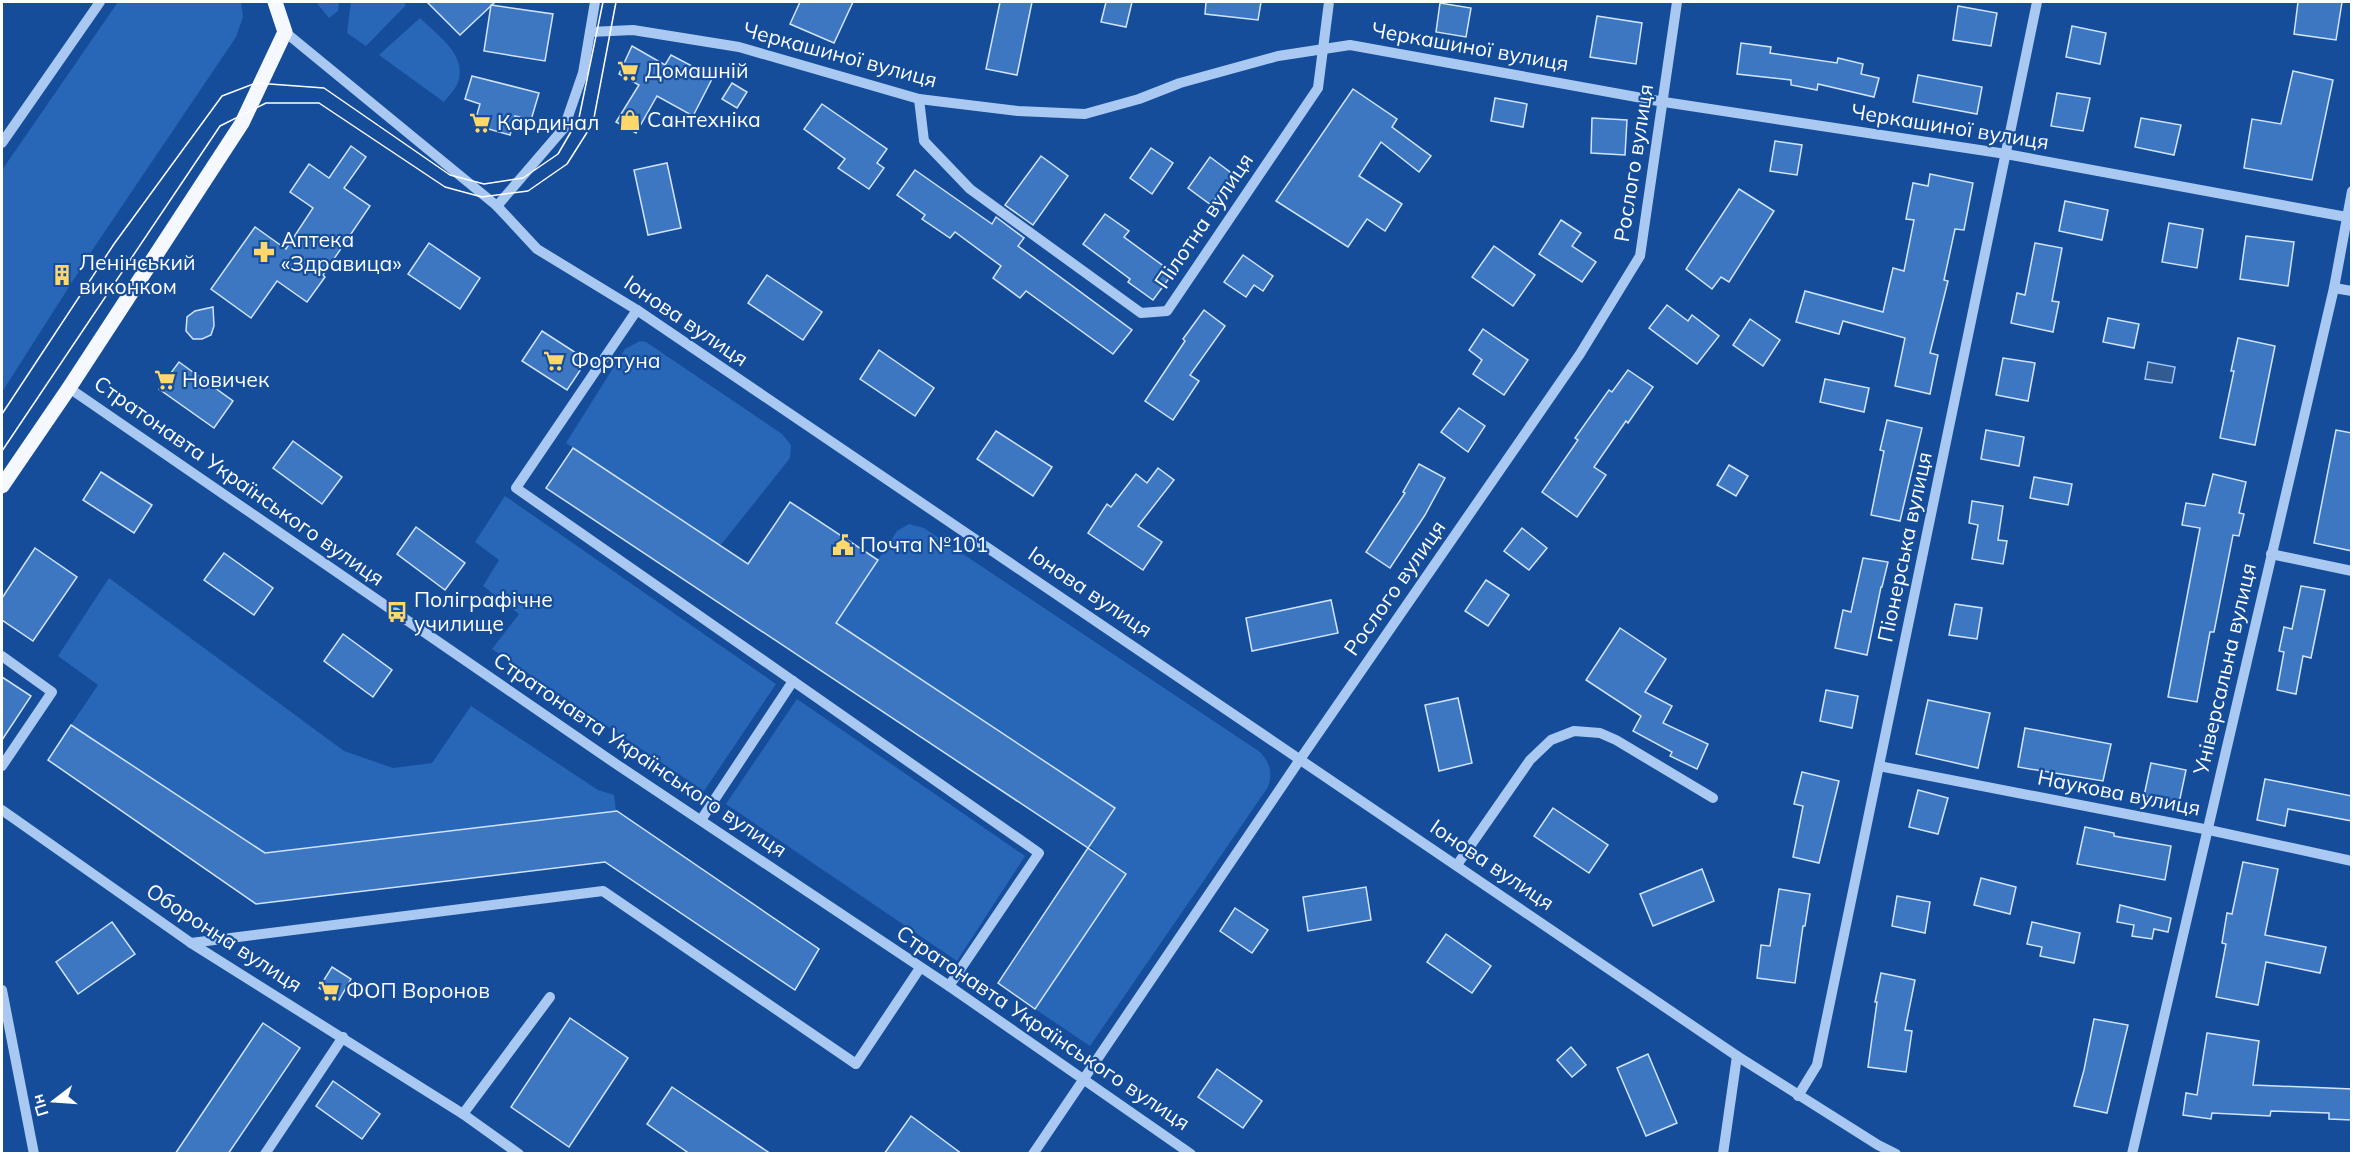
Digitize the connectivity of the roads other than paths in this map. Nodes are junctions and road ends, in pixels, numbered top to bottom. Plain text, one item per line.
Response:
1 (100, 2) edge
2 (275, 2) edge
3 (595, 2) edge
4 (1329, 2) edge
5 (1677, 2) edge
6 (2037, 2) edge
7 (285, 32) junction
8 (590, 32) junction
9 (1324, 49) junction
10 (919, 99) junction
11 (1664, 102) junction
12 (2, 143) edge
13 (2006, 154) junction
14 (2352, 191) edge
15 (497, 206) junction
16 (2349, 218) edge
17 (2334, 288) junction
18 (2352, 291) edge
19 (637, 310) junction
20 (69, 388) junction
21 (2, 486) edge
22 (2271, 554) junction
23 (2352, 571) edge
24 (2, 656) edge
25 (794, 681) junction
26 (1301, 758) junction
27 (2, 766) edge
28 (1879, 766) junction
29 (1713, 798) dead end
30 (2, 810) edge
31 (701, 820) junction
32 (2209, 831) junction
33 (2352, 861) edge
34 (1457, 865) junction
35 (191, 943) junction
36 (920, 968) junction
37 (949, 986) junction
38 (2, 990) edge
39 (550, 997) dead end
40 (343, 1037) junction
41 (1737, 1056) junction
42 (1085, 1079) junction
43 (1798, 1096) junction
44 (463, 1114) junction
45 (1878, 1149) edge
46 (34, 1154) edge
47 (265, 1154) edge
48 (519, 1154) edge
49 (1033, 1154) edge
50 (1191, 1154) edge
51 (1723, 1154) edge
52 (1896, 1154) edge
53 (2132, 1154) edge

1 - 12 street
2 - 7 main road
3 - 8 street
4 - 9 street, Пілотна вулиця
5 - 11 street, Рослого вулиця
6 - 13 street, Піонерська вулиця
7 - 15 street, Іонова вулиця
7 - 20 main road
8 - 10 street, Черкашиної вулиця
8 - 15 street
9 - 10 street, Черкашиної вулиця
9 - 10 street, Пілотна вулиця
9 - 11 street, Черкашиної вулиця
11 - 13 street, Черкашиної вулиця
11 - 26 street, Рослого вулиця
13 - 16 street, Черкашиної вулиця
13 - 28 street, Піонерська вулиця
14 - 16 street, Універсальна вулиця
15 - 19 street, Іонова вулиця
16 - 17 street, Універсальна вулиця
17 - 18 street
17 - 22 street, Універсальна вулиця
19 - 25 street
19 - 26 street, Іонова вулиця
20 - 21 main road
20 - 31 street, Стратонавта Українського вулиця
22 - 23 street
22 - 32 street, Універсальна вулиця
24 - 27 street
25 - 31 street
25 - 37 street
26 - 34 street, Іонова вулиця
26 - 42 street, Рослого вулиця
28 - 32 street, Наукова вулиця
28 - 43 street, Піонерська вулиця
29 - 34 street
30 - 35 street, Оборонна вулиця
31 - 36 street, Стратонавта Українського вулиця
32 - 33 street, Наукова вулиця
32 - 53 street, Універсальна вулиця
34 - 41 street, Іонова вулиця
35 - 36 street
35 - 40 street, Оборонна вулиця
36 - 37 street, Стратонавта Українського вулиця
37 - 42 street, Стратонавта Українського вулиця
38 - 46 street
39 - 44 street
40 - 44 street, Оборонна вулиця
40 - 47 street
41 - 43 street, Іонова вулиця
41 - 51 street
42 - 49 street, Рослого вулиця
42 - 50 street, Стратонавта Українського вулиця
43 - 45 street, Іонова вулиця
44 - 48 street, Оборонна вулиця
45 - 52 street, Іонова вулиця

